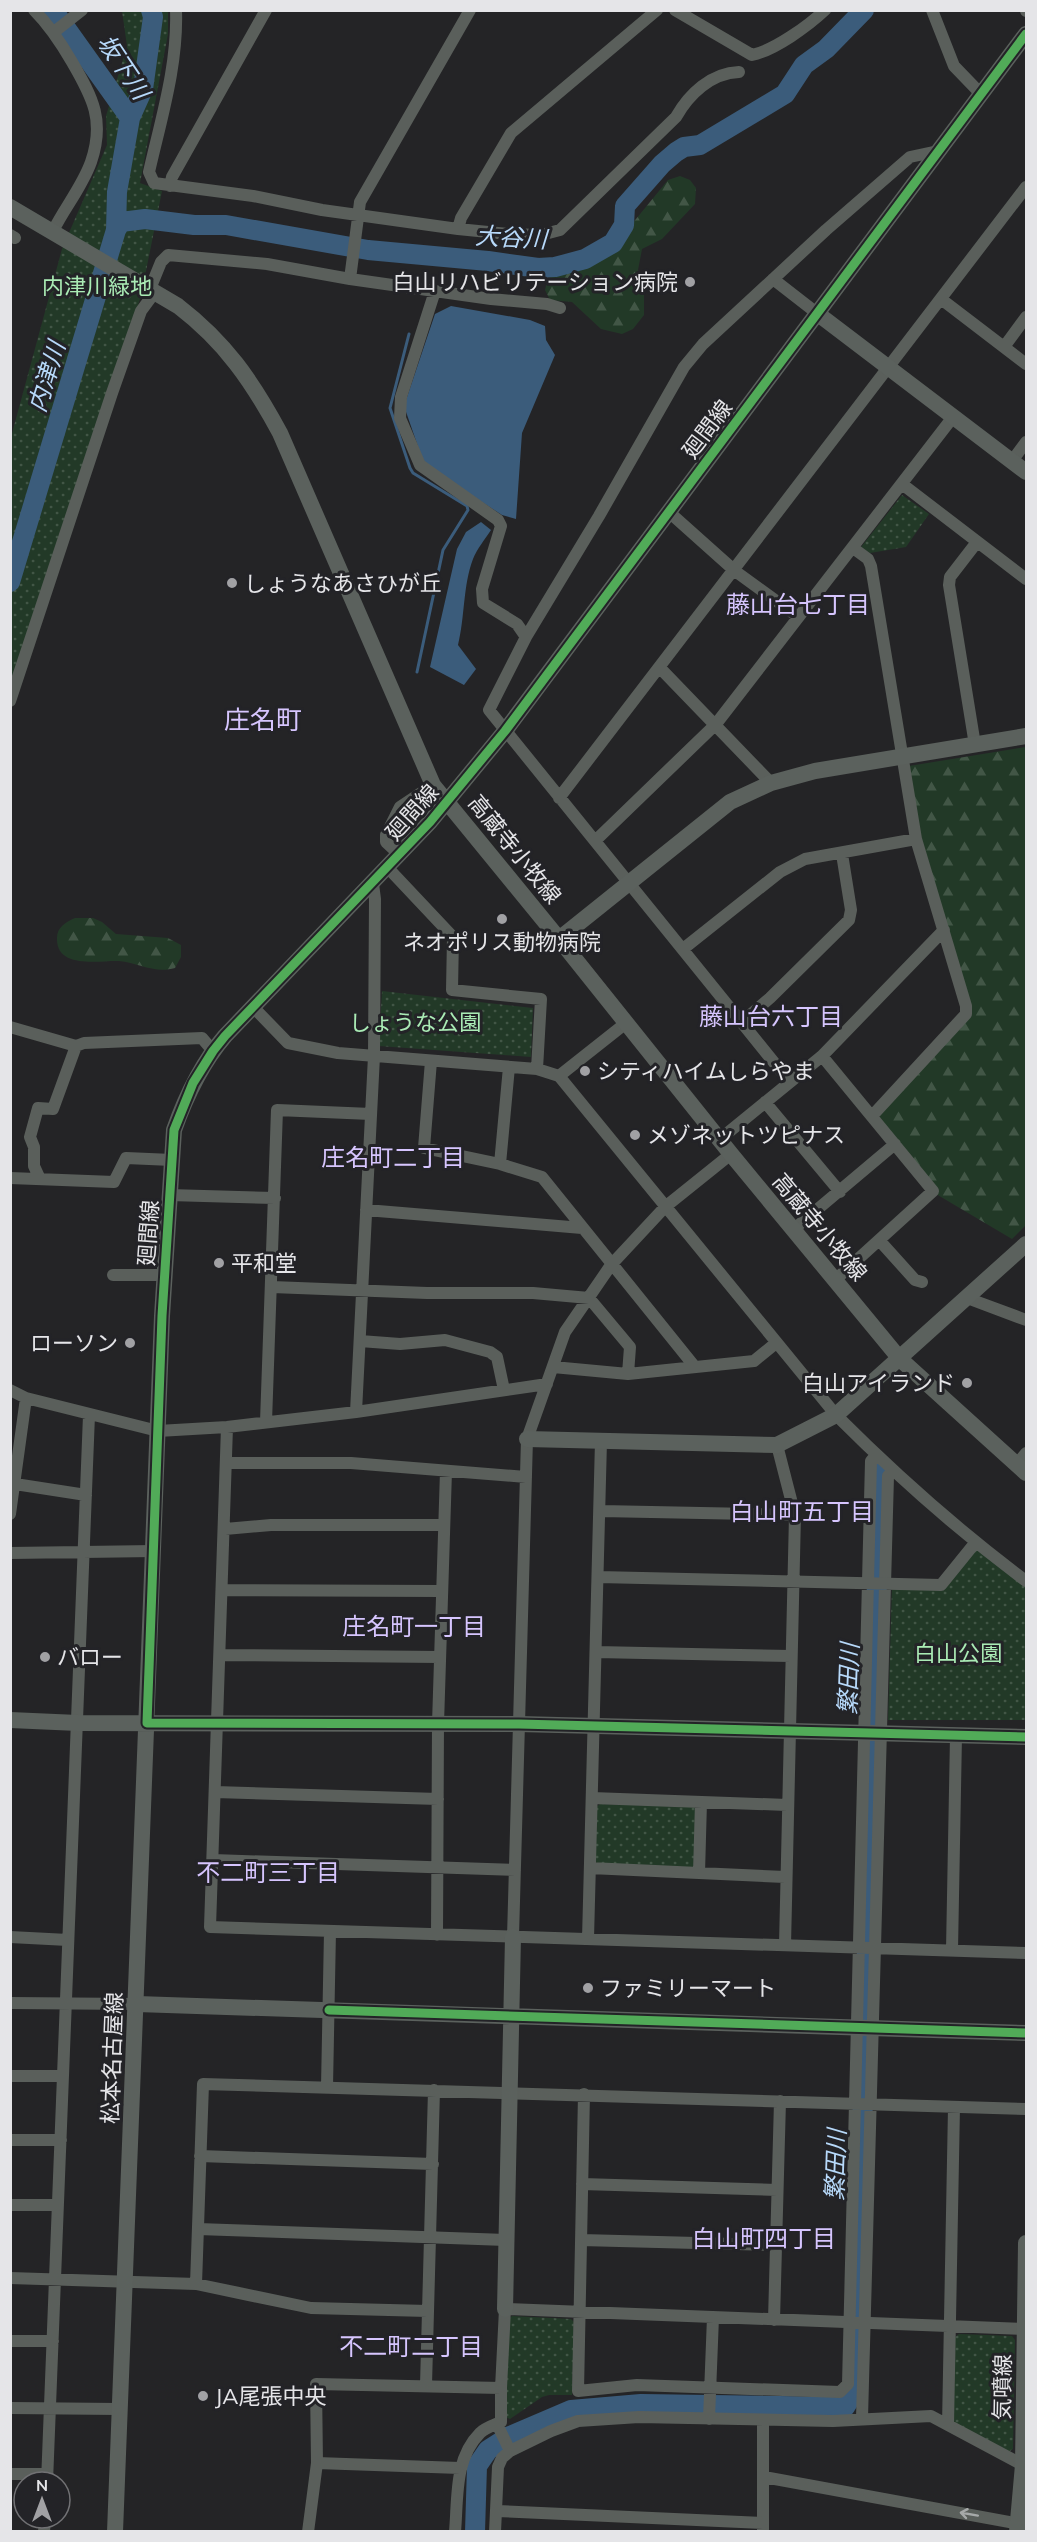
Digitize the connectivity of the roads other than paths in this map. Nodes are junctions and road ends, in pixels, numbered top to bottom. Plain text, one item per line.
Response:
1 (34, 10) edge
2 (82, 10) edge
3 (176, 10) edge
4 (266, 10) edge
5 (470, 10) edge
6 (657, 10) edge
7 (675, 10) edge
8 (825, 10) edge
9 (932, 10) edge
10 (56, 31) junction
11 (1026, 34) edge
12 (739, 72) dead end
13 (981, 94) junction
14 (938, 151) junction
15 (170, 186) junction
16 (1026, 187) edge
17 (10, 207) edge
18 (358, 215) junction
19 (458, 229) junction
20 (56, 232) junction
21 (350, 279) junction
22 (773, 279) junction
23 (150, 289) junction
24 (435, 291) junction
25 (941, 299) junction
26 (560, 308) dead end
27 (818, 314) junction
28 (1026, 317) edge
29 (1004, 348) junction
30 (1026, 364) edge
31 (888, 368) junction
32 (953, 417) junction
33 (1026, 442) edge
34 (1012, 461) junction
35 (1026, 472) edge
36 (902, 484) junction
37 (669, 512) junction
38 (977, 542) junction
39 (853, 548) junction
40 (735, 571) junction
41 (1026, 579) edge
42 (797, 616) junction
43 (526, 637) junction
44 (660, 668) junction
45 (10, 701) edge
46 (716, 724) junction
47 (505, 731) junction
48 (1026, 736) edge
49 (975, 745) junction
50 (903, 757) junction
51 (771, 783) junction
52 (424, 791) dead end
53 (560, 798) junction
54 (448, 803) junction
55 (916, 839) junction
56 (596, 840) junction
57 (842, 854) junction
58 (400, 855) junction
59 (388, 868) junction
60 (630, 883) junction
61 (373, 884) junction
62 (944, 930) junction
63 (560, 939) junction
64 (683, 949) junction
65 (254, 1008) junction
66 (743, 1021) junction
67 (626, 1023) junction
68 (10, 1027) edge
69 (76, 1046) junction
70 (213, 1051) junction
71 (374, 1056) junction
72 (822, 1056) junction
73 (431, 1061) junction
74 (509, 1067) junction
75 (537, 1069) junction
76 (559, 1076) junction
77 (789, 1081) junction
78 (765, 1102) junction
79 (371, 1114) junction
80 (872, 1116) junction
81 (719, 1140) junction
82 (895, 1144) junction
83 (731, 1154) junction
84 (172, 1160) junction
85 (500, 1164) junction
86 (10, 1178) edge
87 (40, 1179) junction
88 (840, 1192) junction
89 (169, 1195) junction
90 (274, 1198) junction
91 (665, 1207) junction
92 (366, 1210) junction
93 (582, 1228) junction
94 (794, 1229) junction
95 (879, 1240) junction
96 (1026, 1244) edge
97 (611, 1265) junction
98 (112, 1275) dead end
99 (165, 1275) junction
100 (835, 1280) junction
101 (922, 1282) dead end
102 (272, 1287) junction
103 (363, 1290) junction
104 (589, 1298) junction
105 (967, 1298) junction
106 (1026, 1320) edge
107 (360, 1341) junction
108 (776, 1343) junction
109 (900, 1359) junction
110 (553, 1367) junction
111 (695, 1367) junction
112 (628, 1374) junction
113 (547, 1384) junction
114 (10, 1390) edge
115 (504, 1390) junction
116 (26, 1398) junction
117 (356, 1412) junction
118 (89, 1415) junction
119 (836, 1415) junction
120 (266, 1422) junction
121 (227, 1426) junction
122 (158, 1431) junction
123 (527, 1439) junction
124 (601, 1441) junction
125 (777, 1445) junction
126 (876, 1455) junction
127 (226, 1463) junction
128 (1023, 1464) edge
129 (446, 1471) junction
130 (893, 1471) junction
131 (526, 1476) junction
132 (15, 1484) junction
133 (86, 1495) junction
134 (601, 1511) junction
135 (10, 1514) edge
136 (795, 1515) junction
137 (444, 1525) junction
138 (225, 1529) junction
139 (975, 1543) junction
140 (154, 1551) junction
141 (83, 1552) junction
142 (10, 1553) edge
143 (598, 1577) junction
144 (1026, 1581) edge
145 (793, 1582) junction
146 (868, 1583) junction
147 (885, 1584) junction
148 (223, 1590) junction
149 (442, 1591) junction
150 (596, 1652) junction
151 (220, 1655) junction
152 (791, 1656) junction
153 (440, 1657) junction
154 (10, 1720) edge
155 (78, 1723) junction
156 (147, 1723) junction
157 (218, 1723) junction
158 (438, 1724) junction
159 (519, 1724) junction
160 (594, 1726) junction
161 (789, 1733) junction
162 (873, 1735) junction
163 (956, 1736) junction
164 (1026, 1737) edge
165 (215, 1792) junction
166 (592, 1798) junction
167 (438, 1799) junction
168 (701, 1802) junction
169 (787, 1805) junction
170 (213, 1860) junction
171 (437, 1867) junction
172 (590, 1869) junction
173 (515, 1870) junction
174 (699, 1873) junction
175 (785, 1877) junction
176 (330, 1931) junction
177 (437, 1935) junction
178 (10, 1937) edge
179 (513, 1937) junction
180 (588, 1939) junction
181 (69, 1940) junction
182 (785, 1945) junction
183 (858, 1948) junction
184 (875, 1948) junction
185 (952, 1950) junction
186 (1026, 1953) edge
187 (10, 2003) edge
188 (66, 2003) junction
189 (137, 2004) junction
190 (329, 2010) junction
191 (511, 2015) junction
192 (865, 2026) junction
193 (1026, 2033) edge
194 (10, 2076) edge
195 (63, 2076) junction
196 (327, 2087) junction
197 (434, 2090) junction
198 (509, 2092) junction
199 (584, 2094) junction
200 (780, 2101) junction
201 (854, 2103) junction
202 (870, 2104) junction
203 (954, 2107) junction
204 (1026, 2109) edge
205 (10, 2140) edge
206 (61, 2140) junction
207 (200, 2156) junction
208 (432, 2164) junction
209 (582, 2184) junction
210 (777, 2190) junction
211 (10, 2205) edge
212 (58, 2205) junction
213 (198, 2229) junction
214 (430, 2237) junction
215 (506, 2240) junction
216 (581, 2240) junction
217 (1026, 2243) edge
218 (776, 2245) junction
219 (10, 2278) edge
220 (56, 2280) junction
221 (126, 2281) junction
222 (196, 2284) junction
223 (505, 2309) junction
224 (428, 2312) junction
225 (578, 2312) junction
226 (713, 2317) junction
227 (774, 2320) junction
228 (849, 2323) junction
229 (866, 2323) junction
230 (951, 2327) junction
231 (1026, 2329) edge
232 (10, 2341) edge
233 (53, 2341) junction
234 (426, 2385) junction
235 (710, 2387) junction
236 (501, 2388) junction
237 (10, 2408) edge
238 (51, 2408) junction
239 (119, 2409) junction
240 (862, 2418) junction
241 (709, 2419) junction
242 (763, 2420) junction
243 (1025, 2421) edge
244 (497, 2424) junction
245 (948, 2425) junction
246 (510, 2451) junction
247 (317, 2463) junction
248 (1023, 2465) junction
249 (460, 2468) junction
250 (47, 2470) edge
251 (764, 2477) junction
252 (497, 2511) junction
253 (763, 2527) edge
254 (1021, 2527) edge
255 (115, 2532) edge
256 (308, 2532) edge
257 (455, 2532) edge
258 (495, 2532) edge

1 - 10 street
2 - 10 street
3 - 15 street
4 - 15 street
5 - 18 street
6 - 19 street
7 - 8 street
9 - 13 street
10 - 20 street
11 - 13 street, 廻間線
12 - 19 street
13 - 14 street, 廻間線
14 - 22 street
14 - 27 street, 廻間線
15 - 18 street
16 - 25 street
17 - 20 street, 高蔵寺小牧線
18 - 19 street
18 - 21 street
20 - 23 street, 高蔵寺小牧線
21 - 23 street
21 - 24 street
22 - 27 street
22 - 43 street
23 - 45 street
23 - 54 street, 高蔵寺小牧線
24 - 26 street
24 - 43 street
25 - 29 street
25 - 31 street
27 - 31 street
27 - 37 street, 廻間線
28 - 29 street
29 - 30 street
31 - 32 street
31 - 40 street
32 - 34 street
32 - 36 street
33 - 34 street
34 - 35 street
36 - 38 street
36 - 39 street
37 - 40 street
37 - 47 street, 廻間線
38 - 41 street
38 - 49 street
39 - 42 street
39 - 50 street
40 - 42 street
40 - 44 street
42 - 46 street
43 - 47 street
44 - 46 street
44 - 53 street
46 - 51 street
46 - 56 street
47 - 53 street
47 - 54 street, 廻間線
48 - 49 street
49 - 50 street
50 - 51 street
50 - 55 street
51 - 60 street
52 - 58 street
53 - 56 street
54 - 58 street, 廻間線
54 - 63 street, 高蔵寺小牧線
55 - 57 street
55 - 62 street
56 - 60 street
57 - 64 street
57 - 66 street
58 - 59 street, 廻間線
59 - 61 street, 廻間線
59 - 75 street
60 - 63 street
60 - 64 street
61 - 65 street, 廻間線
61 - 71 street
62 - 72 street
62 - 80 street
63 - 67 street, 高蔵寺小牧線
64 - 66 street
65 - 70 street, 廻間線
65 - 71 street
66 - 77 street
67 - 76 street
67 - 81 street, 高蔵寺小牧線
68 - 69 street
69 - 70 street
69 - 87 street
70 - 84 street, 廻間線
71 - 73 street
71 - 79 street
72 - 77 street
72 - 80 street
73 - 74 street
73 - 85 street
74 - 75 street
74 - 85 street
75 - 76 street
76 - 91 street
77 - 78 street
78 - 81 street
78 - 88 street
79 - 90 street
79 - 92 street
80 - 82 street
81 - 83 street, 高蔵寺小牧線
82 - 88 street
82 - 95 street
83 - 91 street
83 - 94 street, 高蔵寺小牧線
84 - 87 street
84 - 89 street, 廻間線
85 - 93 street
86 - 87 street
88 - 94 street
89 - 90 street
89 - 99 street, 廻間線
90 - 102 street
91 - 97 street
91 - 108 street
92 - 93 street
92 - 103 street
93 - 97 street
94 - 100 street, 高蔵寺小牧線
95 - 100 street
95 - 101 street
96 - 105 street
97 - 104 street
97 - 111 street
98 - 99 street
99 - 122 street, 廻間線
100 - 109 street, 高蔵寺小牧線
102 - 103 street
102 - 120 street
103 - 104 street
103 - 107 street
104 - 110 street
104 - 112 street
105 - 106 street
105 - 109 street
107 - 115 street
107 - 117 street
108 - 111 street
108 - 119 street
109 - 119 street
109 - 128 street, 高蔵寺小牧線
110 - 112 street
110 - 113 street
111 - 112 street
113 - 115 street
113 - 123 street
114 - 116 street
115 - 117 street
116 - 118 street
116 - 132 street
117 - 120 street
118 - 122 street
118 - 133 street
119 - 125 street
119 - 126 street
120 - 121 street
121 - 122 street
121 - 127 street
122 - 140 street, 廻間線
123 - 124 street
123 - 131 street
124 - 125 street
124 - 134 street
125 - 136 street
126 - 130 street
126 - 146 street
127 - 129 street
127 - 138 street
129 - 131 street
129 - 137 street
130 - 139 street
130 - 147 street
131 - 159 street
132 - 133 street
132 - 135 street
133 - 141 street
134 - 136 street
134 - 143 street
136 - 145 street
137 - 138 street
137 - 149 street
138 - 148 street
139 - 144 street
139 - 147 street
140 - 141 street
140 - 156 street, 廻間線
141 - 142 street
141 - 155 street
143 - 145 street
143 - 150 street
145 - 146 street
145 - 152 street
146 - 147 street
146 - 162 street
147 - 162 street
148 - 149 street
148 - 151 street
149 - 153 street
150 - 152 street
150 - 160 street
151 - 153 street
151 - 157 street
152 - 161 street
153 - 158 street
154 - 155 street
155 - 156 street
155 - 181 street
156 - 157 street
156 - 189 street, 松本名古屋線
157 - 158 street
157 - 165 street
158 - 159 street
158 - 167 street
159 - 160 street
159 - 173 street
160 - 161 street
160 - 166 street
161 - 162 street
161 - 169 street
162 - 163 street
162 - 183 street
162 - 184 street
163 - 164 street
163 - 185 street
165 - 167 street
165 - 170 street
166 - 168 street
166 - 172 street
167 - 171 street
168 - 169 street
168 - 174 street
169 - 175 street
170 - 171 street
170 - 176 street
171 - 173 street
171 - 177 street
172 - 174 street
172 - 180 street
173 - 179 street
174 - 175 street
175 - 182 street
176 - 177 street
176 - 190 street
177 - 179 street
178 - 181 street
179 - 180 street
179 - 191 street
180 - 182 street
181 - 188 street
182 - 183 street
183 - 184 street
183 - 192 street
184 - 185 street
184 - 192 street
185 - 186 street
187 - 188 street
188 - 189 street
188 - 195 street
189 - 190 street
189 - 221 street, 松本名古屋線
190 - 191 street
190 - 196 street
191 - 192 street
191 - 198 street
192 - 193 street
192 - 201 street
192 - 202 street
194 - 195 street
195 - 206 street
196 - 197 street
196 - 207 street
197 - 198 street
197 - 208 street
198 - 199 street
198 - 215 street
199 - 200 street
199 - 209 street
200 - 201 street
200 - 210 street
201 - 202 street
201 - 228 street
202 - 203 street
202 - 229 street
203 - 204 street
203 - 230 street
205 - 206 street
206 - 212 street
207 - 208 street
207 - 213 street
208 - 214 street
209 - 210 street
209 - 216 street
210 - 218 street
211 - 212 street
212 - 220 street
213 - 214 street
213 - 222 street
214 - 215 street
214 - 224 street
215 - 223 street
216 - 218 street
216 - 225 street
217 - 231 street, 気噴線
218 - 227 street
219 - 220 street
220 - 221 street
220 - 233 street
221 - 222 street
221 - 239 street, 松本名古屋線
222 - 224 street
223 - 225 street
223 - 236 street
224 - 234 street
225 - 226 street
225 - 235 street
226 - 227 street
226 - 235 street
227 - 228 street
228 - 229 street
228 - 235 street
229 - 230 street
229 - 240 street
230 - 231 street
230 - 245 street
231 - 243 street, 気噴線
232 - 233 street
233 - 238 street
234 - 236 street
234 - 247 street
235 - 241 street
236 - 244 street
237 - 238 street
238 - 239 street
238 - 250 street
239 - 255 street, 松本名古屋線
240 - 242 street
240 - 245 street
241 - 242 street
241 - 246 street
242 - 251 street
243 - 248 street, 気噴線
244 - 246 street
244 - 249 street
245 - 248 street
246 - 252 street
247 - 249 street
247 - 256 street
248 - 254 street, 気噴線
249 - 257 street
251 - 253 street
254 -> 251 street
252 - 253 street
252 - 258 street

